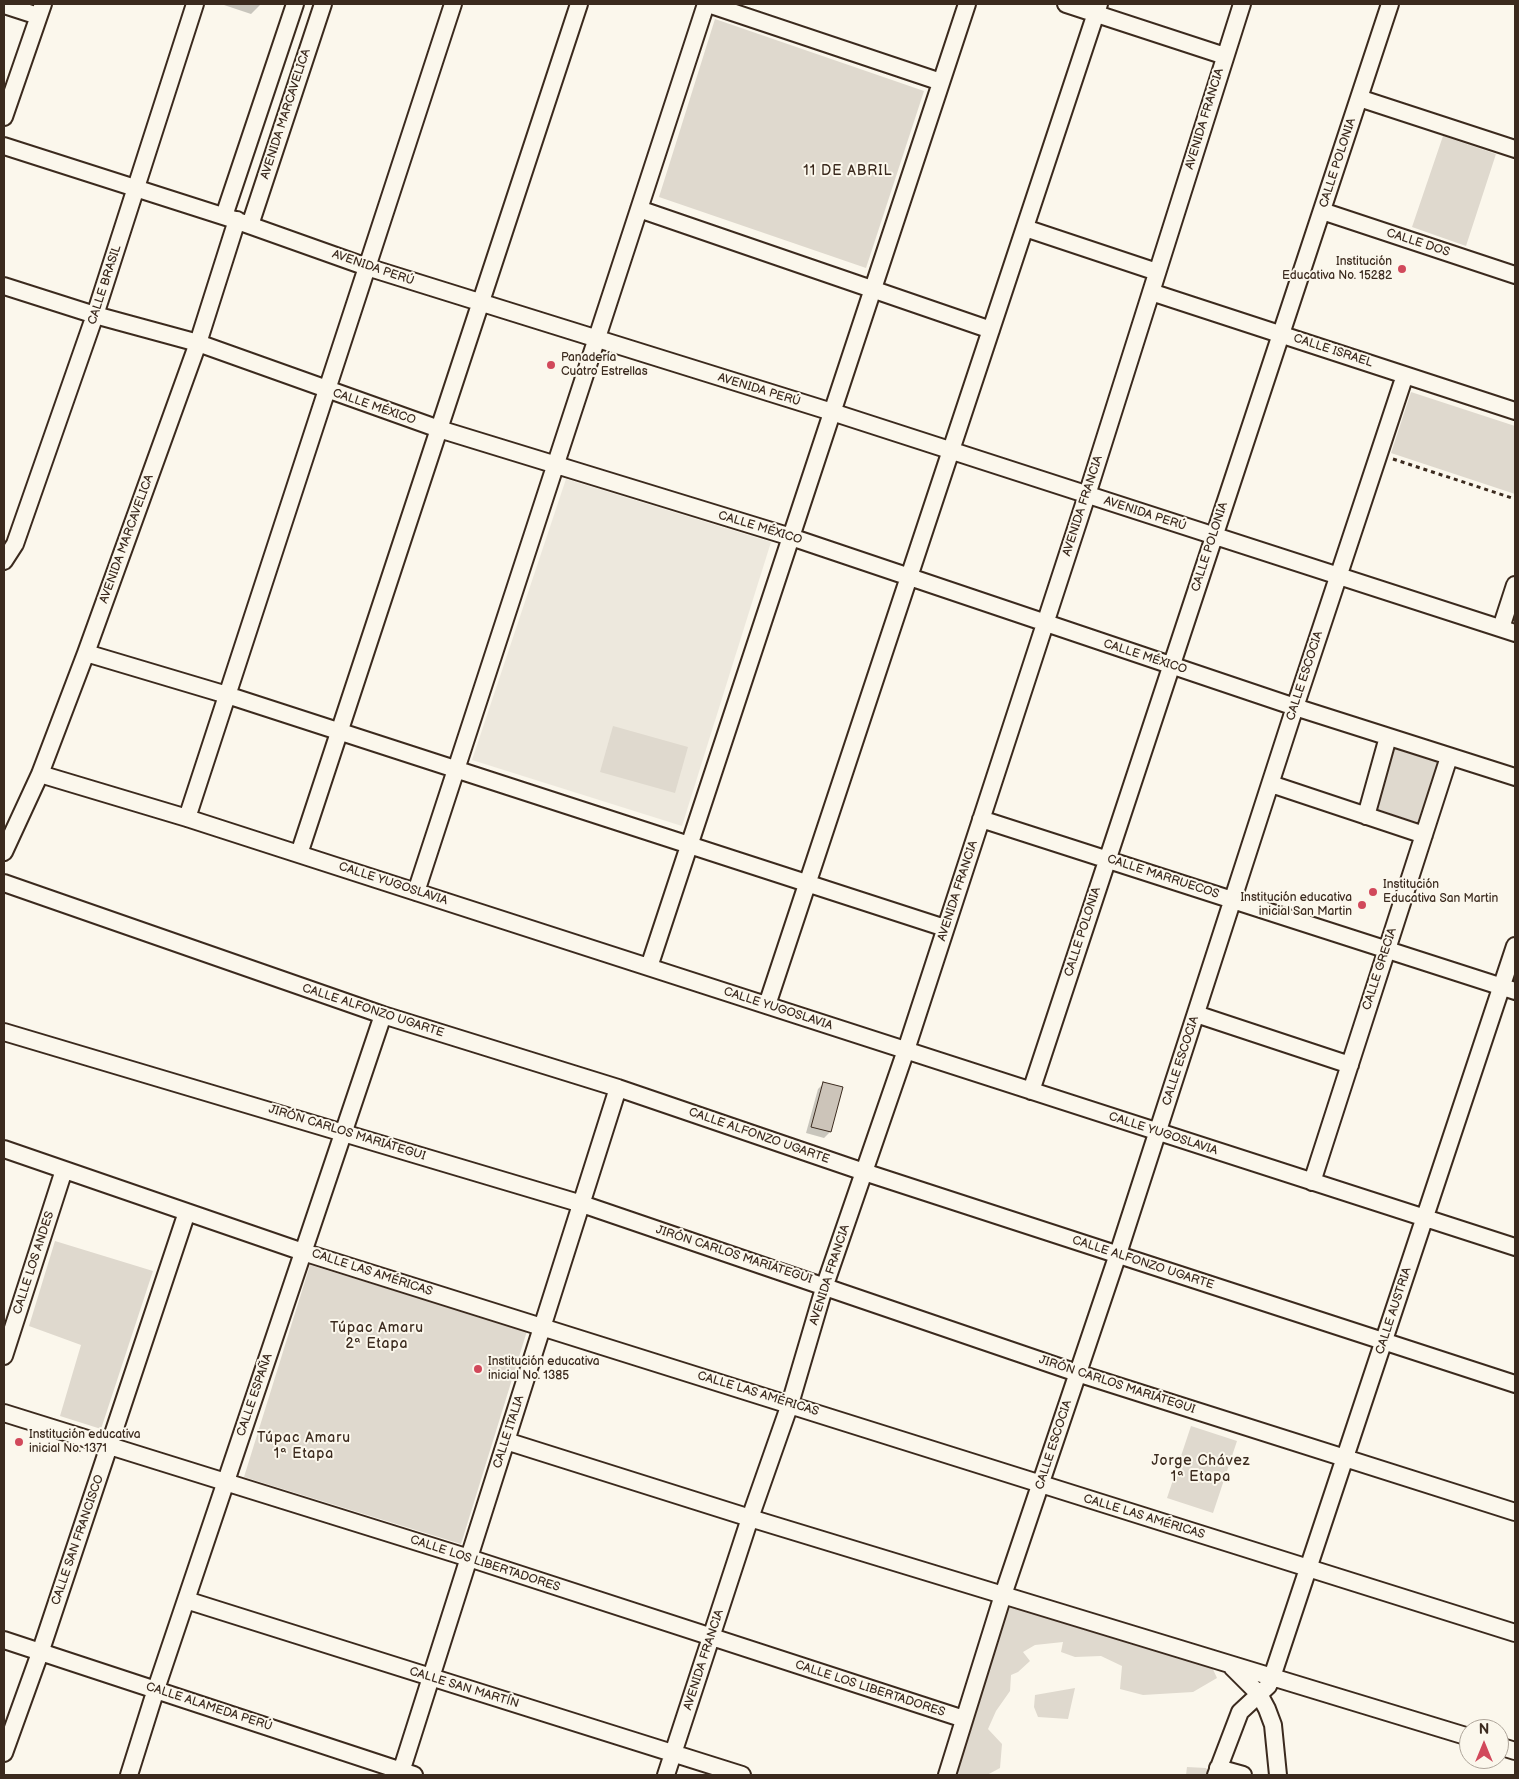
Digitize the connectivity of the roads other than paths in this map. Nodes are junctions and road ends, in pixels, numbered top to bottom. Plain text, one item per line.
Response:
1 (195, 4) edge
2 (295, 4) edge
3 (323, 4) edge
4 (453, 4) edge
5 (579, 4) edge
6 (707, 4) edge
7 (967, 4) edge
8 (1066, 4) edge
9 (1242, 4) edge
10 (1390, 4) edge
11 (4, 5) edge
12 (1098, 9) edge
13 (40, 10) edge
14 (1225, 56) junction
15 (941, 82) junction
16 (1359, 98) junction
17 (4, 117) edge
18 (4, 146) edge
19 (1515, 149) edge
20 (135, 189) junction
21 (639, 209) junction
22 (1322, 211) junction
23 (237, 220) junction
24 (1025, 228) junction
25 (367, 266) junction
26 (1157, 272) junction
27 (1515, 275) edge
28 (4, 286) edge
29 (873, 289) junction
30 (1151, 292) junction
31 (481, 303) junction
32 (95, 315) junction
33 (991, 330) junction
34 (1281, 334) junction
35 (597, 339) junction
36 (198, 343) junction
37 (1405, 375) junction
38 (327, 390) junction
39 (1515, 411) edge
40 (832, 412) junction
41 (439, 429) junction
42 (951, 451) junction
43 (555, 466) junction
44 (1087, 495) junction
45 (1214, 536) junction
46 (791, 537) junction
47 (4, 561) edge
48 (1338, 576) junction
49 (909, 577) junction
50 (1515, 585) edge
51 (1044, 624) junction
52 (1508, 630) edge
53 (86, 653) junction
54 (1171, 666) junction
55 (227, 695) junction
56 (1295, 707) junction
57 (340, 732) junction
58 (1388, 737) junction
59 (1449, 757) junction
60 (456, 769) junction
61 (40, 774) junction
62 (1515, 777) edge
63 (1271, 784) junction
64 (1366, 816) junction
65 (187, 818) junction
66 (981, 819) junction
67 (1424, 835) junction
68 (689, 845) junction
69 (4, 852) edge
70 (299, 854) junction
71 (1107, 860) junction
72 (4, 883) edge
73 (807, 883) junction
74 (416, 892) junction
75 (1233, 900) junction
76 (945, 928) junction
77 (1515, 946) edge
78 (1387, 950) junction
79 (649, 967) junction
80 (1508, 989) edge
81 (767, 1005) junction
82 (1196, 1014) junction
83 (383, 1015) junction
84 (4, 1032) edge
85 (906, 1050) junction
86 (1350, 1065) junction
87 (618, 1088) junction
88 (1031, 1091) junction
89 (342, 1131) junction
90 (1157, 1132) junction
91 (4, 1149) edge
92 (64, 1170) junction
93 (864, 1172) junction
94 (1312, 1182) junction
95 (582, 1204) junction
96 (187, 1212) junction
97 (1425, 1218) junction
98 (1515, 1247) edge
99 (303, 1252) junction
100 (1118, 1254) junction
101 (825, 1285) junction
102 (542, 1327) junction
103 (1384, 1341) junction
104 (4, 1356) edge
105 (1077, 1372) junction
106 (1515, 1384) edge
107 (790, 1404) junction
108 (4, 1412) edge
109 (506, 1441) junction
110 (110, 1445) junction
111 (1345, 1458) junction
112 (225, 1483) junction
113 (1041, 1485) junction
114 (1515, 1512) edge
115 (750, 1518) junction
116 (469, 1558) junction
117 (1310, 1568) junction
118 (1003, 1595) junction
119 (186, 1600) junction
120 (1515, 1633) edge
121 (711, 1638) junction
122 (4, 1640) edge
123 (40, 1653) junction
124 (1228, 1663) junction
125 (1272, 1677) junction
126 (431, 1678) junction
127 (156, 1689) junction
128 (1259, 1694) junction
129 (964, 1719) junction
130 (1459, 1734) edge
131 (4, 1753) edge
132 (673, 1754) junction
133 (1217, 1772) edge
134 (405, 1774) edge
135 (129, 1775) edge
136 (666, 1775) edge
137 (742, 1775) edge
138 (947, 1775) edge
139 (1244, 1775) edge
140 (1278, 1775) edge

1 - 20 street, CALLE BRASIL
2 - 23 street, AVENIDA MARCAVELICA
3 - 23 street, AVENIDA MARCAVELICA
4 - 25 street
5 - 31 street
6 - 15 street
6 - 21 street
7 - 15 street
8 - 12 street
9 - 14 street, AVENIDA FRANCIA
10 - 16 street, CALLE POLONIA
11 - 13 street
12 - 14 street
12 - 24 street
13 - 17 street
14 - 26 street, AVENIDA FRANCIA
15 - 29 street
16 - 19 street
16 - 22 street, CALLE POLONIA
18 - 20 street, AVENIDA PERÚ
20 - 23 street, AVENIDA PERÚ
20 - 32 street, CALLE BRASIL
21 - 29 street
21 - 35 street
22 - 27 street, CALLE DOS
22 - 34 street, CALLE POLONIA
23 - 25 street, AVENIDA PERÚ
23 - 36 street, AVENIDA MARCAVELICA
24 - 26 street
24 - 33 street
25 - 31 street, AVENIDA PERÚ
25 - 38 street
26 - 30 street, AVENIDA FRANCIA
28 - 32 street, CALLE MÉXICO
29 - 33 street
29 - 40 street
30 - 34 street, CALLE ISRAEL
30 - 44 street, AVENIDA FRANCIA
31 - 35 street, AVENIDA PERÚ
31 - 41 street
32 - 36 street, CALLE MÉXICO
32 - 47 street, CALLE BRASIL
33 - 42 street
34 - 37 street, CALLE ISRAEL
34 - 45 street, CALLE POLONIA
35 - 40 street, AVENIDA PERÚ
35 - 43 street
36 - 38 street, CALLE MÉXICO
36 - 53 street, AVENIDA MARCAVELICA
37 - 39 street, CALLE ISRAEL
37 - 48 street, CALLE ESCOCIA
38 - 41 street, CALLE MÉXICO
38 - 55 street
40 - 42 street, AVENIDA PERÚ
40 - 46 street
41 - 43 street, CALLE MÉXICO
41 - 57 street
42 - 44 street, AVENIDA PERÚ
42 - 49 street
43 - 46 street, CALLE MÉXICO
43 - 60 street
44 - 45 street, AVENIDA PERÚ
44 - 51 street, AVENIDA FRANCIA
45 - 48 street, AVENIDA PERÚ
45 - 54 street, CALLE POLONIA
46 - 49 street, CALLE MÉXICO
46 - 68 street
48 - 52 street, AVENIDA PERÚ
48 - 56 street, CALLE ESCOCIA
49 - 51 street, CALLE MÉXICO
49 - 73 street
50 - 52 street
51 - 54 street, CALLE MÉXICO
51 - 66 street, AVENIDA FRANCIA
53 - 55 street
53 - 61 street, AVENIDA MARCAVELICA
54 - 56 street, CALLE MÉXICO
54 - 71 street, CALLE POLONIA
55 - 57 street
55 - 65 street
56 - 58 street, CALLE MÉXICO
56 - 63 street, CALLE ESCOCIA
57 - 60 street
57 - 70 street
58 - 59 street, CALLE MÉXICO
58 - 64 street
59 - 62 street, CALLE MÉXICO
59 - 67 street, CALLE GRECIA
60 - 68 street
60 - 74 street
61 - 65 street, CALLE YUGOSLAVIA
61 - 69 street, AVENIDA MARCAVELICA
63 - 64 street
63 - 75 street, CALLE ESCOCIA
64 - 67 street
65 - 70 street, CALLE YUGOSLAVIA
66 - 71 street, CALLE MARRUECOS
66 - 76 street, AVENIDA FRANCIA
67 - 78 street, CALLE GRECIA
68 - 73 street
68 - 79 street
70 - 74 street, CALLE YUGOSLAVIA
71 - 75 street, CALLE MARRUECOS
71 - 88 street, CALLE POLONIA
72 - 83 street, CALLE ALFONZO UGARTE
73 - 76 street
73 - 81 street
74 - 79 street, CALLE YUGOSLAVIA
75 - 78 street, CALLE MARRUECOS
75 - 82 street, CALLE ESCOCIA
76 - 85 street, AVENIDA FRANCIA
77 - 80 street, CALLE AUSTRIA
78 - 80 street, CALLE MARRUECOS
78 - 86 street, CALLE GRECIA
79 - 81 street, CALLE YUGOSLAVIA
80 - 97 street, CALLE AUSTRIA
81 - 85 street, CALLE YUGOSLAVIA
82 - 86 street
82 - 90 street, CALLE ESCOCIA
83 - 87 street, CALLE ALFONZO UGARTE
83 - 89 street, CALLE ESPAÑA
84 - 89 street, JIRÓN CARLOS MARIÁTEGUI
85 - 88 street, CALLE YUGOSLAVIA
85 - 93 street, AVENIDA FRANCIA
86 - 94 street, CALLE GRECIA
87 - 93 street, CALLE ALFONZO UGARTE
87 - 95 street, CALLE ITALIA
88 - 90 street, CALLE YUGOSLAVIA
89 - 95 street, JIRÓN CARLOS MARIÁTEGUI
89 - 99 street, CALLE ESPAÑA
90 - 94 street, CALLE YUGOSLAVIA
90 - 100 street, CALLE ESCOCIA
91 - 92 street, CALLE LAS AMÉRICAS
92 - 96 street, CALLE LAS AMÉRICAS
92 - 104 street, CALLE LOS ANDES
93 - 100 street, CALLE ALFONZO UGARTE
93 - 101 street, AVENIDA FRANCIA
94 - 97 street, CALLE YUGOSLAVIA
95 - 101 street, JIRÓN CARLOS MARIÁTEGUI
95 - 102 street, CALLE ITALIA
96 - 99 street, CALLE LAS AMÉRICAS
96 - 110 street, CALLE SAN FRANCISCO
97 - 98 street, CALLE YUGOSLAVIA
97 - 103 street, CALLE AUSTRIA
99 - 102 street, CALLE LAS AMÉRICAS
99 - 112 street, CALLE ESPAÑA
100 - 103 street, CALLE ALFONZO UGARTE
100 - 105 street, CALLE ESCOCIA
101 - 105 street, JIRÓN CARLOS MARIÁTEGUI
101 - 107 street, AVENIDA FRANCIA
102 - 107 street, CALLE LAS AMÉRICAS
102 - 109 street, CALLE ITALIA
103 - 106 street, CALLE ALFONZO UGARTE
103 - 111 street, CALLE AUSTRIA
105 - 111 street, JIRÓN CARLOS MARIÁTEGUI
105 - 113 street, CALLE ESCOCIA
107 - 113 street, CALLE LAS AMÉRICAS
107 - 115 street, AVENIDA FRANCIA
108 - 110 street, CALLE LOS LIBERTADORES
109 - 115 street
109 - 116 street, CALLE ITALIA
110 - 112 street, CALLE LOS LIBERTADORES
110 - 123 street, CALLE SAN FRANCISCO
111 - 114 street, JIRÓN CARLOS MARIÁTEGUI
111 - 117 street, CALLE AUSTRIA
112 - 116 street, CALLE LOS LIBERTADORES
112 - 119 street, CALLE ESPAÑA
113 - 117 street, CALLE LAS AMÉRICAS
113 - 118 street, CALLE ESCOCIA
115 - 118 street
115 - 121 street, AVENIDA FRANCIA
116 - 121 street, CALLE LOS LIBERTADORES
116 - 126 street, CALLE ITALIA
117 - 120 street, CALLE LAS AMÉRICAS
117 - 125 street, CALLE AUSTRIA
118 - 124 street
118 - 129 street, CALLE ESCOCIA
119 - 126 street, CALLE SAN MARTÍN
119 - 127 street, CALLE ESPAÑA
121 - 129 street, CALLE LOS LIBERTADORES
121 - 132 street, AVENIDA FRANCIA
122 - 123 street, CALLE ALAMEDA PERÚ
123 - 127 street, CALLE ALAMEDA PERÚ
123 - 131 street, CALLE SAN FRANCISCO
124 - 125 street
124 - 128 street
125 - 128 street, CALLE AUSTRIA
125 - 130 street
126 - 132 street, CALLE SAN MARTÍN
126 - 134 street, CALLE ITALIA
127 - 134 street, CALLE ALAMEDA PERÚ
127 - 135 street, CALLE ESPAÑA
128 - 133 street, CALLE AUSTRIA
128 - 140 street
129 - 138 street, CALLE ESCOCIA
132 - 136 street, AVENIDA FRANCIA
132 - 137 street, CALLE SAN MARTÍN
133 - 139 street

